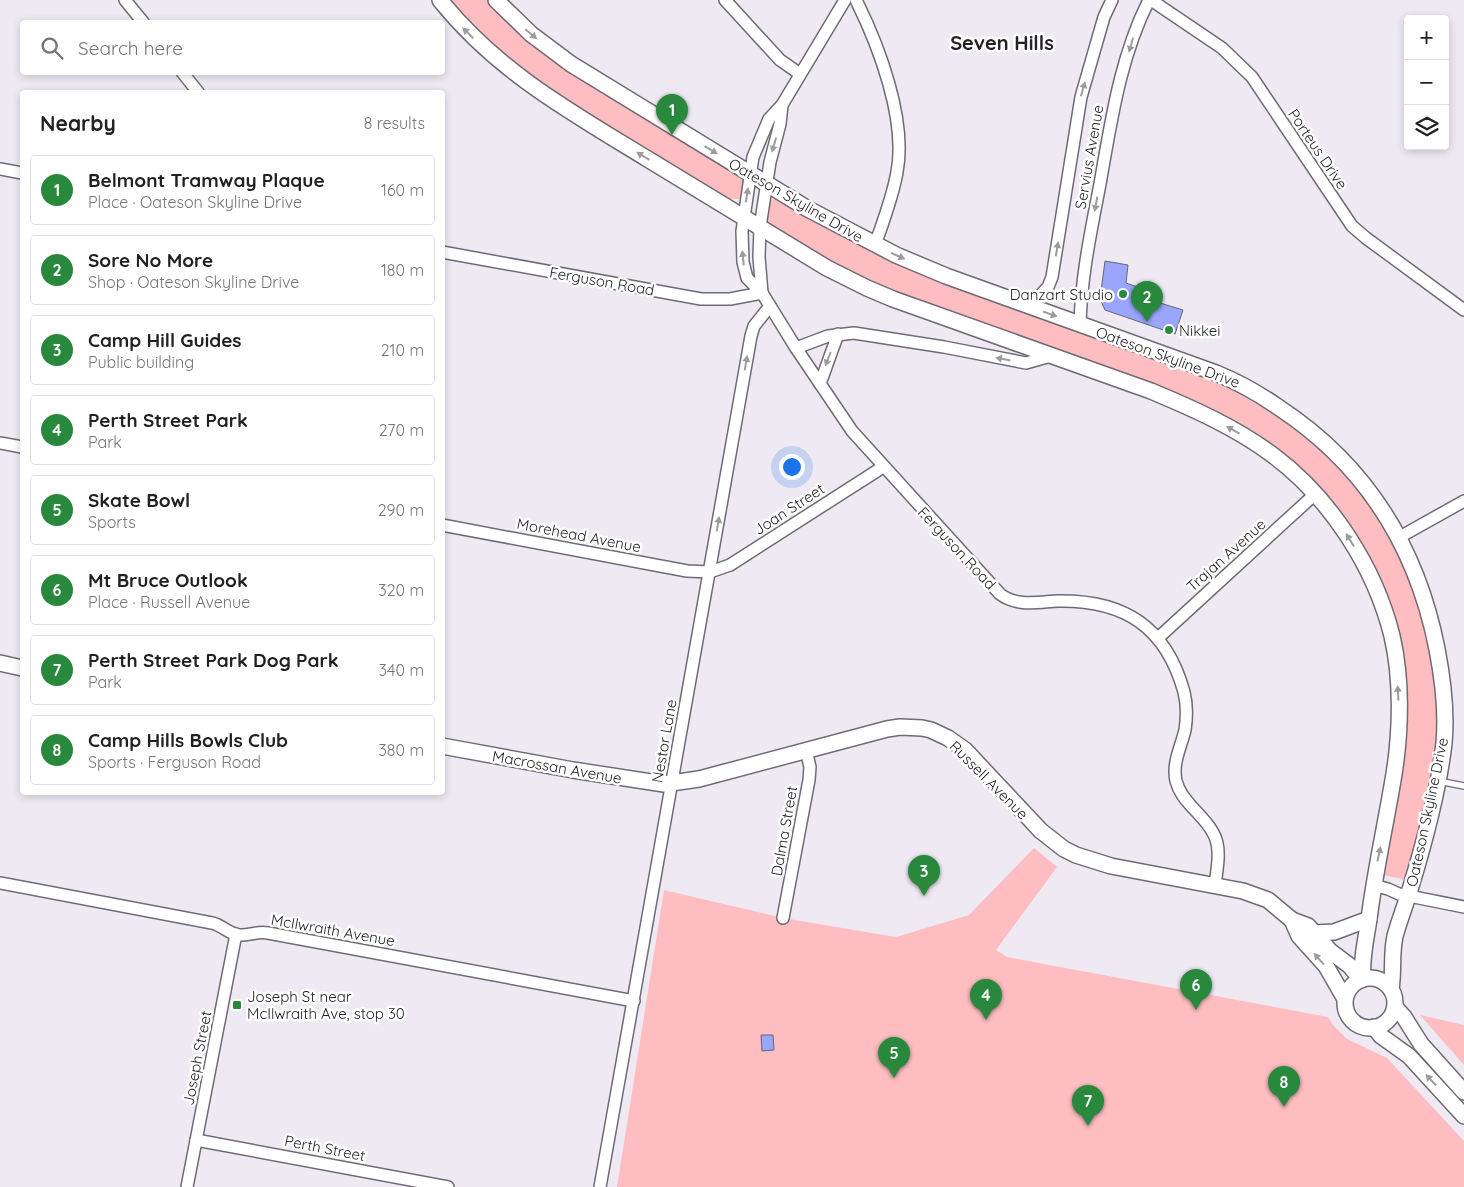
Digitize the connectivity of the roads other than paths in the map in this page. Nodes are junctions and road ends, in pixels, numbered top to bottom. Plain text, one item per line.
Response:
1 (125, 0) edge
2 (440, 0) edge
3 (496, 0) edge
4 (725, 0) edge
5 (844, 0) edge
6 (856, 0) edge
7 (1112, 0) edge
8 (1150, 0) edge
9 (141, 20) edge
10 (800, 74) junction
11 (184, 75) edge
12 (196, 90) edge
13 (782, 105) junction
14 (0, 169) edge
15 (20, 173) edge
16 (750, 174) junction
17 (767, 184) junction
18 (743, 217) junction
19 (760, 227) junction
20 (875, 245) junction
21 (445, 253) edge
22 (762, 293) junction
23 (770, 306) junction
24 (1030, 307) junction
25 (1464, 310) edge
26 (1080, 325) junction
27 (838, 334) junction
28 (796, 348) junction
29 (1051, 356) junction
30 (820, 384) junction
31 (0, 443) edge
32 (20, 447) edge
33 (883, 467) junction
34 (1314, 495) junction
35 (1464, 501) edge
36 (445, 526) edge
37 (1398, 538) junction
38 (710, 572) junction
39 (1158, 638) junction
40 (0, 664) edge
41 (20, 668) edge
42 (445, 747) edge
43 (806, 750) junction
44 (1436, 781) junction
45 (672, 783) junction
46 (1464, 786) edge
47 (0, 883) edge
48 (1215, 884) junction
49 (1373, 885) junction
50 (1409, 895) junction
51 (1464, 907) edge
52 (783, 918) dead end
53 (1369, 919) junction
54 (1292, 920) junction
55 (1314, 933) junction
56 (236, 934) junction
57 (1362, 979) junction
58 (1391, 989) junction
59 (1345, 999) junction
60 (634, 1001) junction
61 (1395, 1007) junction
62 (1374, 1028) junction
63 (1464, 1092) edge
64 (1464, 1116) edge
65 (196, 1140) junction
66 (187, 1187) edge
67 (448, 1187) edge
68 (600, 1187) edge

1 - 9 street
18 -> 2 main road
3 -> 16 main road, Oateson Skyline Drive
4 - 10 street
5 - 10 street
6 - 20 street
24 -> 7 street, Servius Avenue
8 - 25 street, Porteus Drive
8 -> 26 street, Servius Avenue
10 - 13 street
11 - 12 street
13 - 16 street, Ferguson Road
13 -> 17 street, Ferguson Road
14 - 15 street
16 - 17 main road, Oateson Skyline Drive
18 -> 16 street, Ferguson Road
17 - 19 street, Ferguson Road
17 - 20 main road, Oateson Skyline Drive
18 - 19 main road
22 -> 18 street, Ferguson Road
19 - 22 street, Ferguson Road
19 - 29 main road
20 -> 24 main road, Oateson Skyline Drive
21 - 22 street, Ferguson Road
22 - 23 street, Ferguson Road
23 - 28 street, Ferguson Road
38 -> 23 street, Nestor Lane
24 -> 26 main road, Oateson Skyline Drive
26 - 37 main road, Oateson Skyline Drive
27 - 28 street
29 -> 27 street
27 -> 30 street
28 - 30 street, Ferguson Road
34 -> 29 main road
30 - 33 street, Ferguson Road
31 - 32 street
33 - 38 street, Joan Street
33 - 39 street, Ferguson Road
34 - 39 street, Trajan Avenue
49 -> 34 main road
35 - 37 street
36 - 38 street, Morehead Avenue
37 - 44 main road, Oateson Skyline Drive
38 - 45 street, Nestor Lane
39 - 48 street, Ferguson Road
40 - 41 main road
42 - 45 main road, Macrossan Avenue
43 - 45 main road, Russell Avenue
43 - 48 main road, Russell Avenue
43 - 52 street, Dalma Street
44 - 46 lane
44 - 50 main road, Oateson Skyline Drive
45 - 60 street, Nestor Lane
47 - 56 street, McIlwraith Avenue
48 - 54 main road, Russell Avenue
49 - 50 street
49 - 53 main road
50 - 51 street
50 - 58 main road, Oateson Skyline Drive
53 - 55 main road
53 - 57 main road
54 - 55 main road
59 -> 54 main road
55 - 57 main road
56 - 60 street, McIlwraith Avenue
56 - 65 street, Joseph Street
57 - 58 main road
57 - 59 main road
58 - 61 main road
59 - 62 main road
60 - 68 street, Nestor Lane
61 - 62 main road
61 - 63 main road
64 -> 62 main road
65 - 66 street, Joseph Street
65 - 67 street, Perth Street

